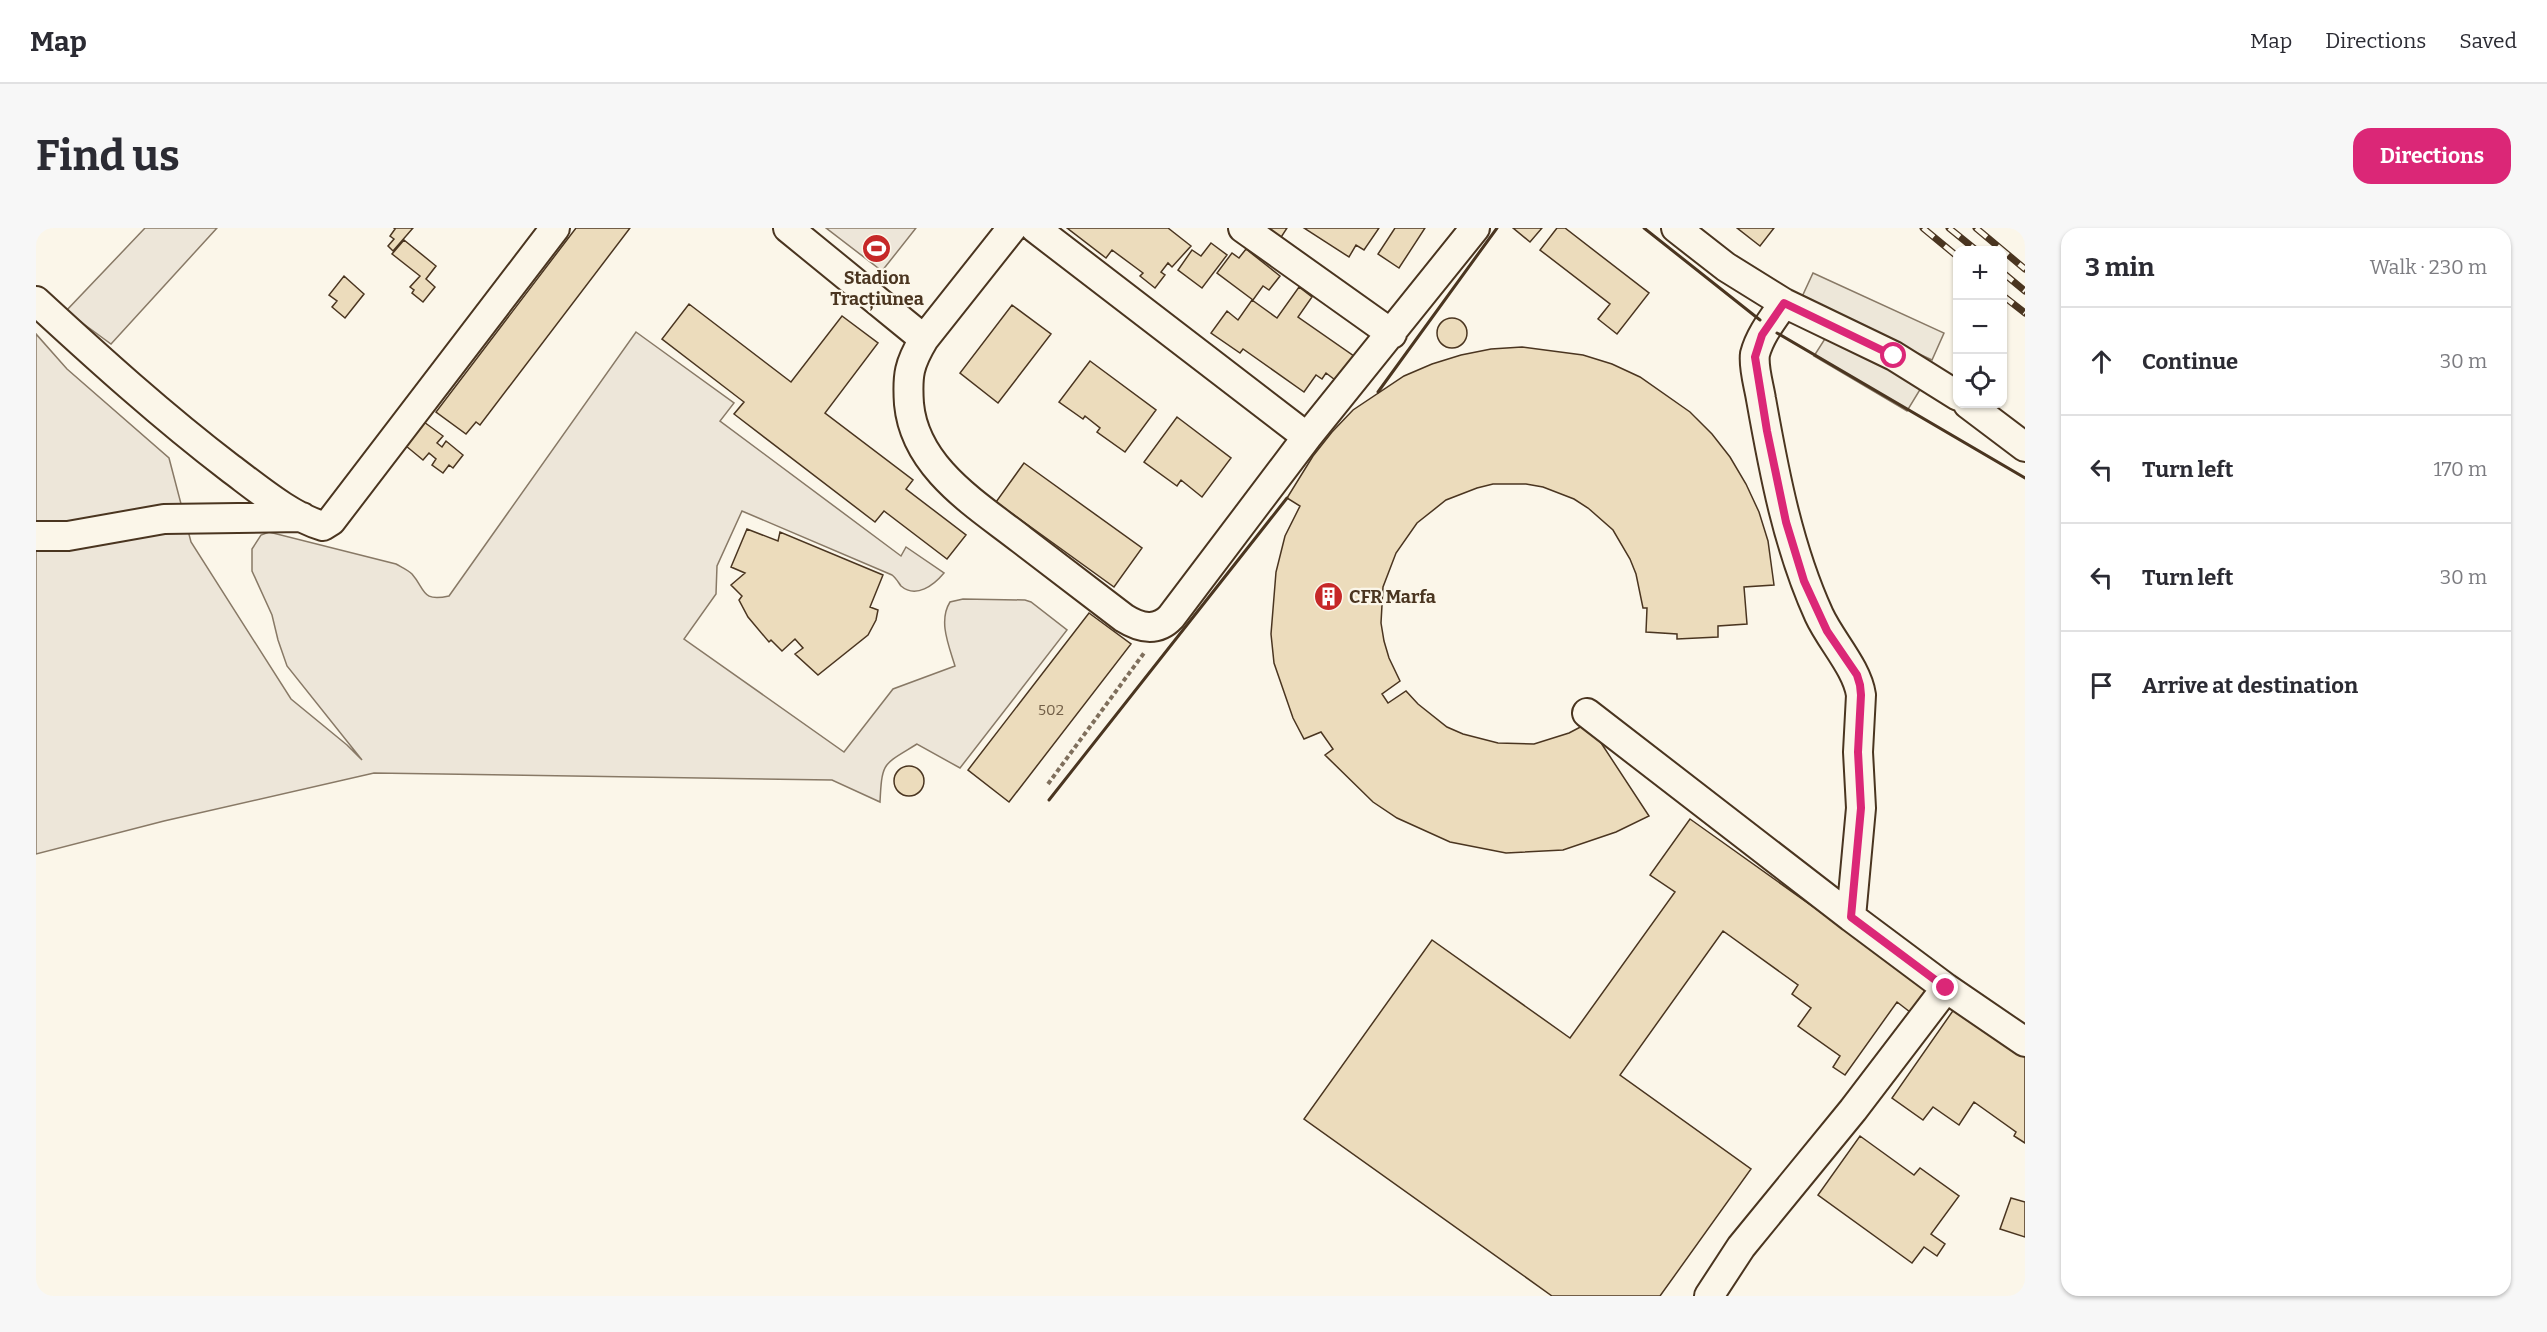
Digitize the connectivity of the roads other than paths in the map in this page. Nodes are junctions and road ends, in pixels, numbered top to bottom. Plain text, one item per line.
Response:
1 (555, 228) edge
2 (788, 228) edge
3 (1012, 228) edge
4 (1035, 228) edge
5 (1244, 228) edge
6 (1474, 228) edge
7 (1676, 228) edge
8 (36, 301) edge
9 (1784, 303) junction
10 (1392, 334) junction
11 (924, 339) junction
12 (1953, 393) edge
13 (1973, 408) edge
14 (1307, 437) junction
15 (2025, 447) edge
16 (304, 517) junction
17 (36, 536) edge
18 (1587, 712) dead end
19 (1851, 917) junction
20 (1946, 988) junction
21 (2025, 1042) edge
22 (1709, 1296) edge

1 - 16 street
2 - 11 street
3 - 11 street
4 - 14 street
5 - 10 street
6 - 10 street
7 - 9 street
8 - 16 street
9 - 12 street
9 - 19 street
10 - 14 street
11 - 14 street
13 - 15 street
16 - 17 street
18 - 19 street
19 - 20 street
20 - 21 street
20 - 22 street

